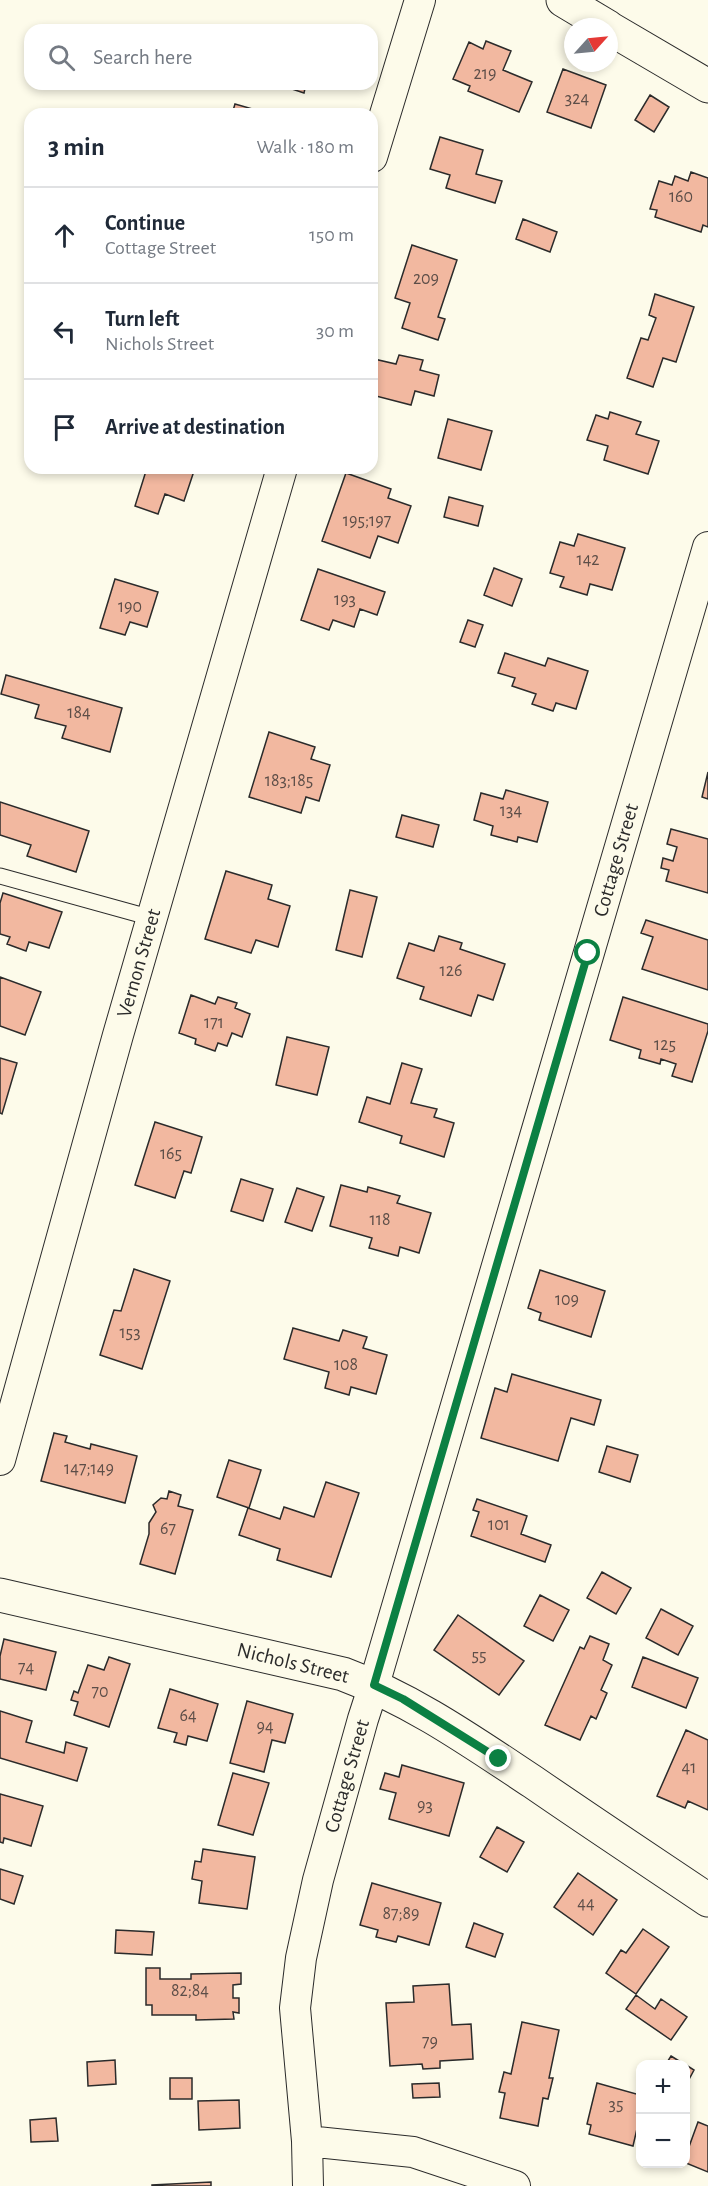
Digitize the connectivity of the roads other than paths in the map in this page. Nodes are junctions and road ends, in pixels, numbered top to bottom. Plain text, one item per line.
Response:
1 (420, 0) edge
2 (563, 0) edge
3 (593, 18) edge
4 (618, 33) edge
5 (708, 86) edge
6 (378, 137) edge
7 (280, 474) edge
8 (708, 547) edge
9 (0, 876) edge
10 (152, 918) junction
11 (0, 1460) edge
12 (0, 1595) edge
13 (374, 1685) junction
14 (708, 1900) edge
15 (307, 2141) junction
16 (308, 2186) edge
17 (515, 2186) edge

1 - 6 street
2 - 3 main road
4 - 5 main road
7 - 10 street, Vernon Street
8 - 13 street, Cottage Street
9 - 10 lane
10 - 11 street, Vernon Street
12 - 13 main road, Nichols Street
13 - 14 main road, Nichols Street
13 - 15 street, Cottage Street
15 - 16 street, Cottage Street
15 - 17 street

